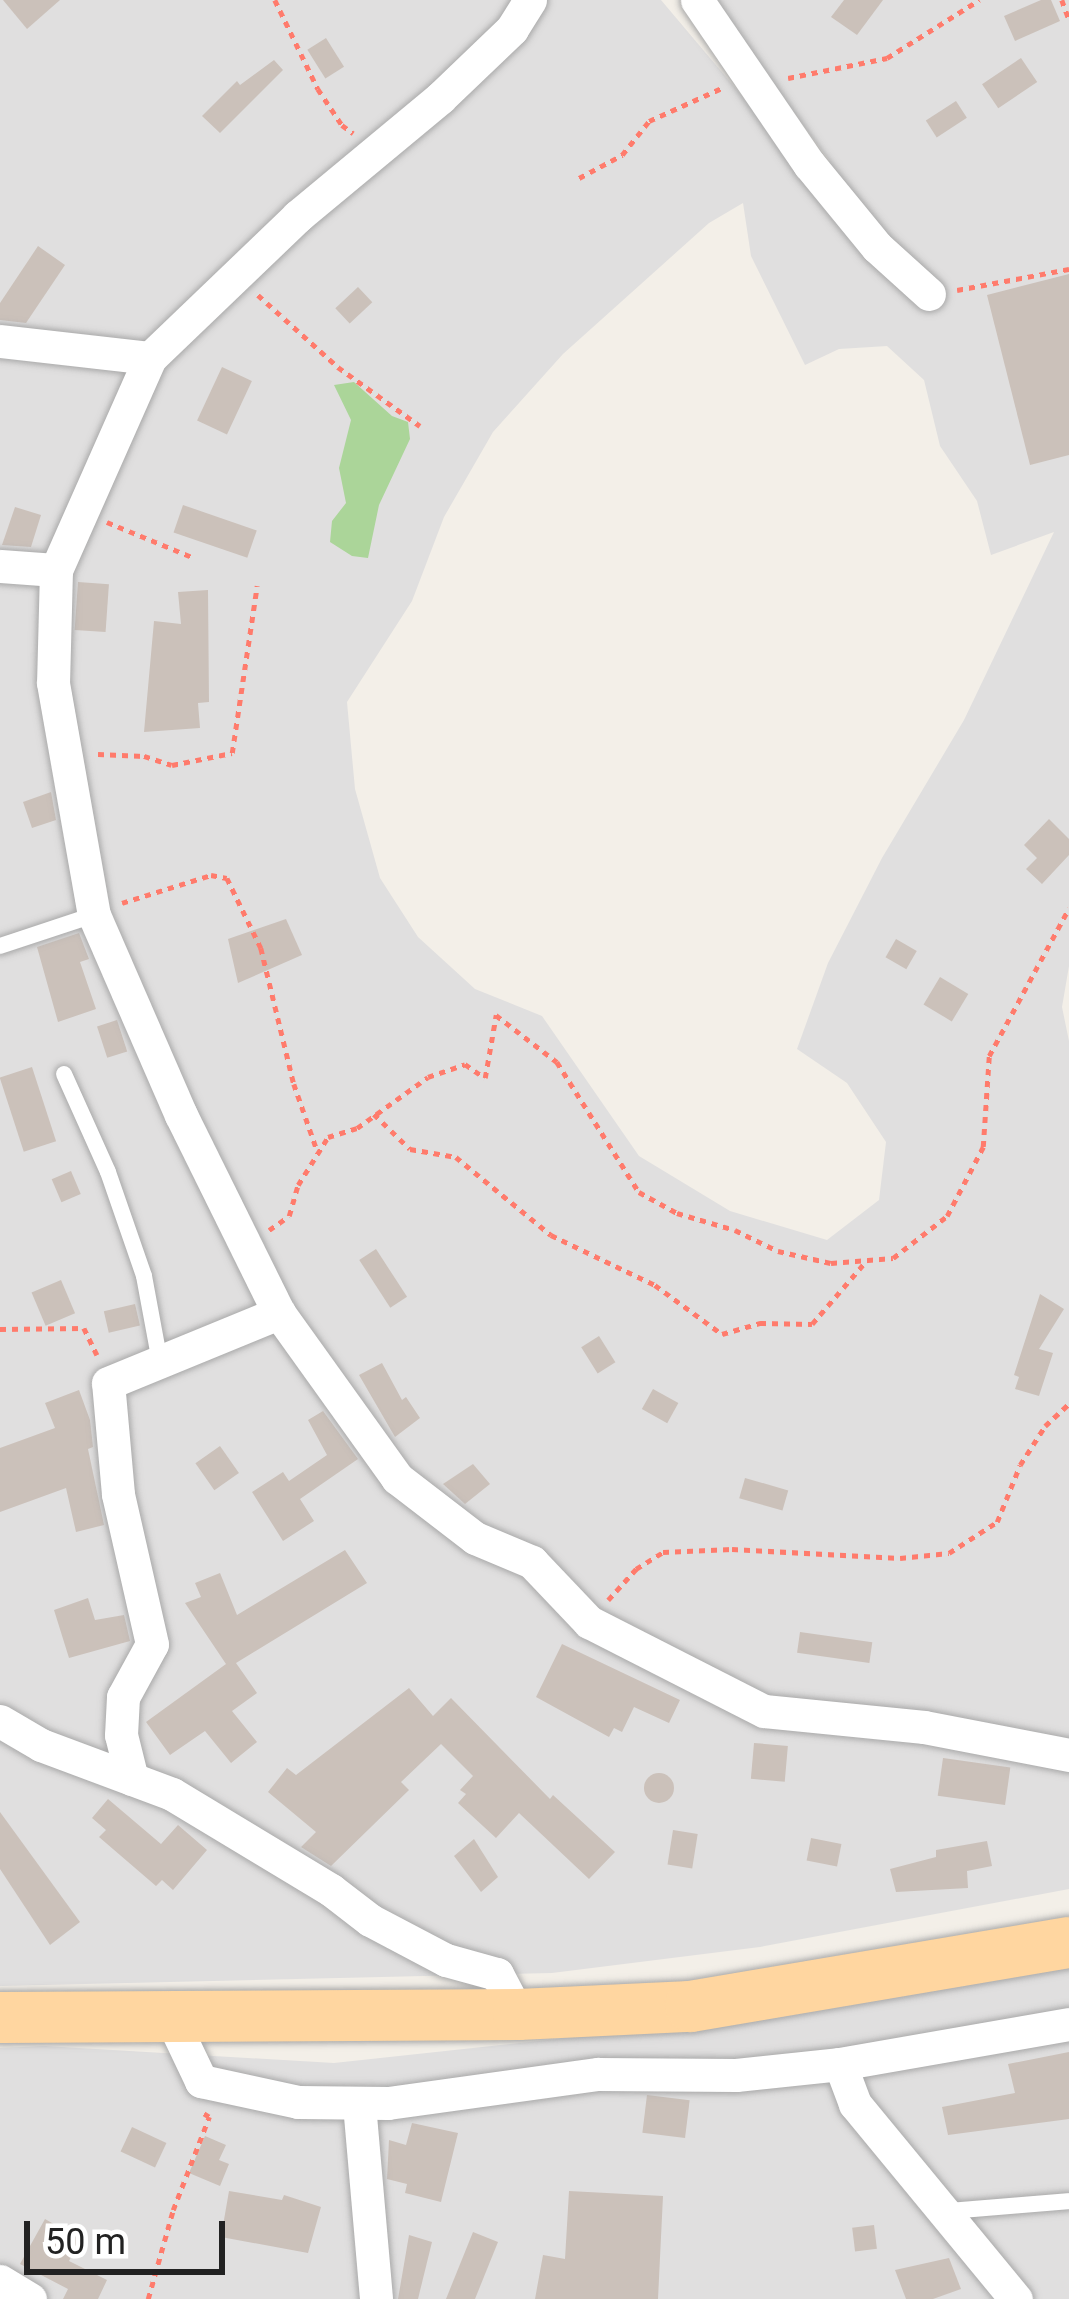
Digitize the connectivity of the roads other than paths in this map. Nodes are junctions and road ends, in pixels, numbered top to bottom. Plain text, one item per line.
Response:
1 (530, 0) edge
2 (697, 0) edge
3 (929, 294) road end
4 (0, 341) edge
5 (150, 358) junction
6 (0, 566) edge
7 (56, 570) junction
8 (94, 912) junction
9 (0, 946) edge
10 (64, 1074) dead end
11 (279, 1313) junction
12 (159, 1358) junction
13 (0, 1721) edge
14 (1069, 1755) edge
15 (132, 1779) junction
16 (1069, 1942) edge
17 (518, 2014) junction
18 (0, 2018) edge
19 (172, 2018) junction
20 (1069, 2024) edge
21 (840, 2064) junction
22 (359, 2104) junction
23 (1069, 2201) edge
24 (948, 2211) junction
25 (0, 2281) edge
26 (29, 2299) edge
27 (376, 2299) edge
28 (1016, 2299) edge

1 - 5 street
2 - 3 street
4 - 5 street
5 - 7 street
6 - 7 street
7 - 8 street
8 - 9 lane
8 - 11 street
10 - 12 lane
11 - 12 street
11 - 14 street
12 - 15 street
13 - 15 street
15 - 17 street
16 - 17 main road
17 - 19 main road
18 - 19 main road
19 - 22 street
20 - 21 street
21 - 22 street
21 - 24 street
22 - 27 street
23 - 24 lane
24 - 28 street
25 - 26 street

